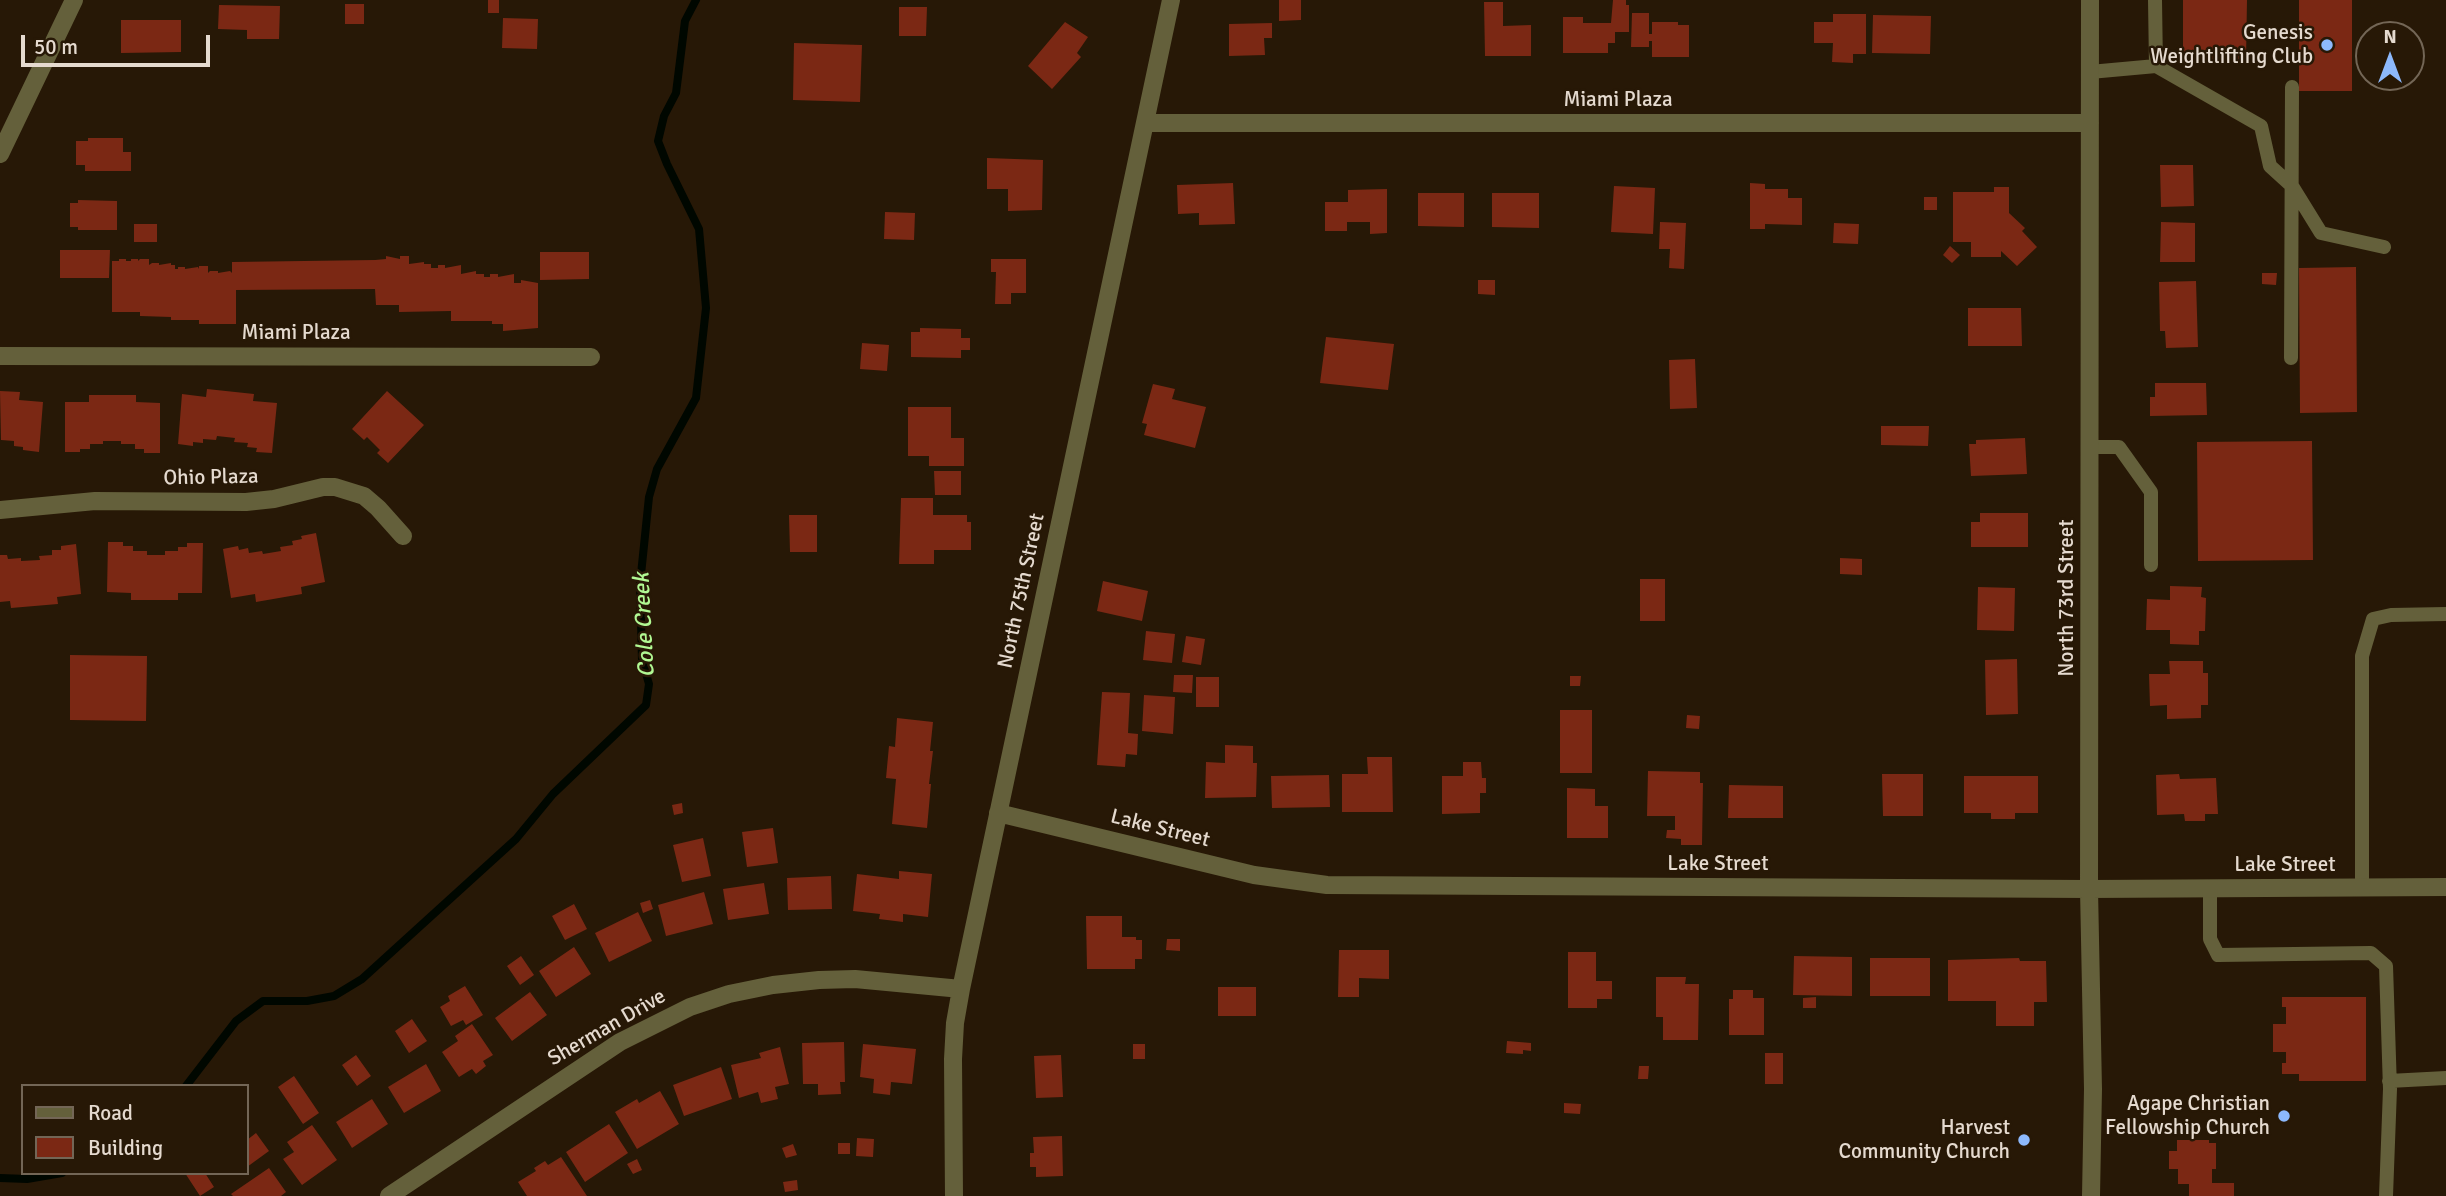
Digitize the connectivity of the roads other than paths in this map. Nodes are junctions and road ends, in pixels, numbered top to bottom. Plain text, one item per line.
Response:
1 (74, 0) edge
2 (1171, 0) edge
3 (2090, 0) edge
4 (2155, 0) edge
5 (2155, 66) junction
6 (2090, 72) junction
7 (2292, 87) dead end
8 (1146, 123) junction
9 (2090, 123) junction
10 (7, 128) edge
11 (0, 154) edge
12 (2292, 186) junction
13 (2384, 247) dead end
14 (0, 356) edge
15 (591, 357) dead end
16 (2291, 358) dead end
17 (2090, 447) junction
18 (0, 510) edge
19 (403, 536) dead end
20 (2151, 565) dead end
21 (2446, 614) edge
22 (998, 813) junction
23 (2362, 887) junction
24 (2446, 887) edge
25 (2210, 888) junction
26 (2089, 889) junction
27 (961, 989) junction
28 (2446, 1079) edge
29 (2389, 1081) junction
30 (389, 1196) edge
31 (954, 1196) edge
32 (2091, 1196) edge
33 (2386, 1196) edge

1 - 10 street
2 - 8 street, North 75th Street
3 - 6 street, North 73rd Street
4 - 5 lane
5 - 6 lane
5 - 12 lane
6 - 9 street, North 73rd Street
7 - 12 lane
8 - 9 street, Miami Plaza
8 - 22 street, North 75th Street
9 - 17 street, North 73rd Street
10 - 11 street
12 - 13 lane
12 - 16 lane
14 - 15 street, Miami Plaza
17 - 20 lane
17 - 26 street, North 73rd Street
18 - 19 street, Ohio Plaza
21 - 23 lane
22 - 26 street, Lake Street
22 - 27 street, North 75th Street
23 - 24 street, Lake Street
23 - 25 street, Lake Street
25 - 26 street, Lake Street
25 - 29 lane
26 - 32 street, North 73rd Street
27 - 30 street, Sherman Drive
27 - 31 street, North 75th Street
28 - 29 lane
29 - 33 lane

